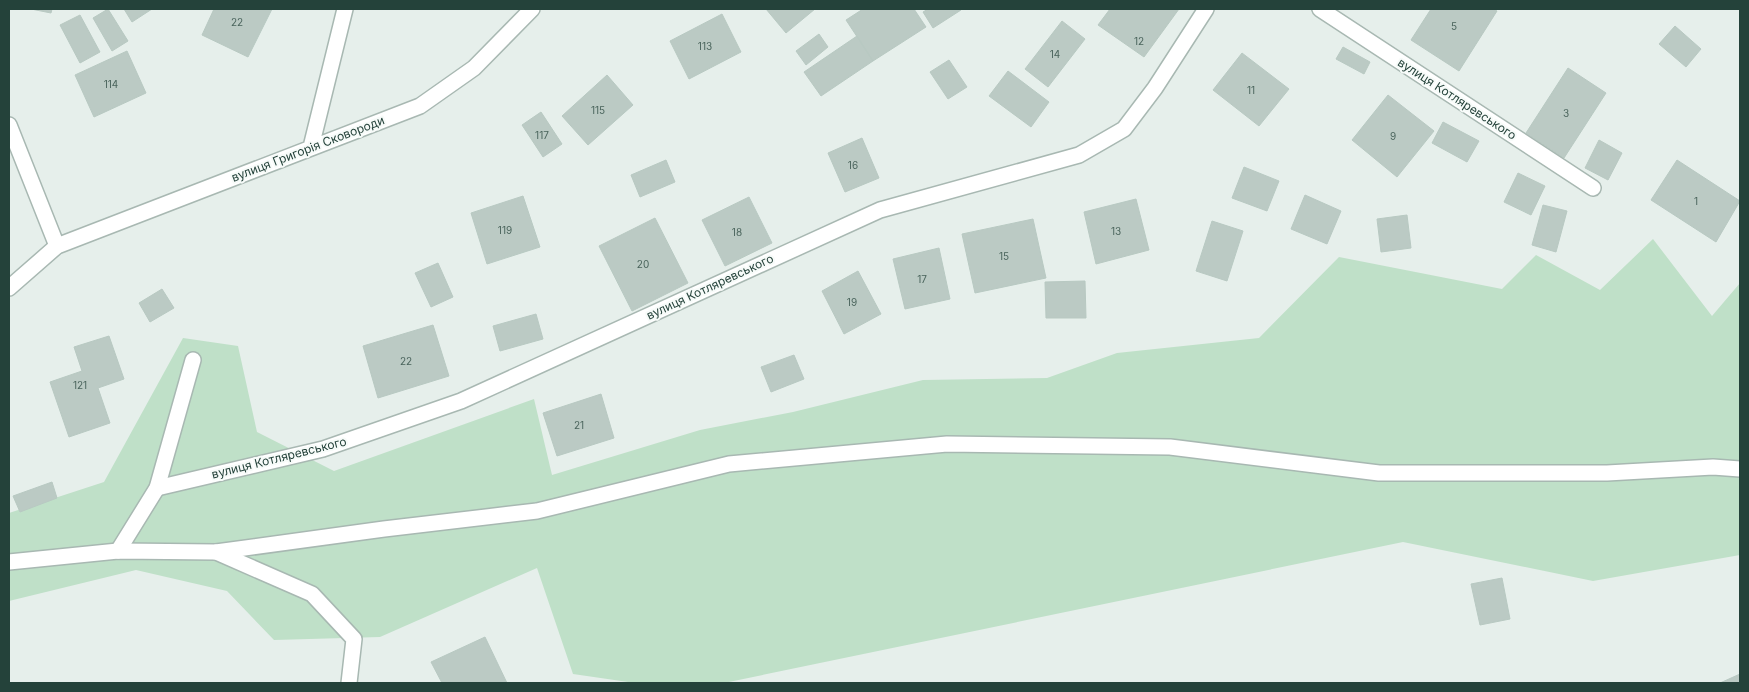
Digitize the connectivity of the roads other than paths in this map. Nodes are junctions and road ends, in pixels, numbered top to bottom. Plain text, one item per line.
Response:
1 (345, 9) edge
2 (532, 9) edge
3 (1206, 9) edge
4 (1320, 9) edge
5 (9, 126) edge
6 (311, 147) junction
7 (1593, 188) dead end
8 (57, 246) junction
9 (9, 288) edge
10 (194, 360) dead end
11 (1740, 469) edge
12 (157, 488) junction
13 (118, 551) junction
14 (216, 552) junction
15 (9, 562) edge
16 (349, 683) edge

1 - 6 street
2 - 6 street, вулиця Григорія Сковороди
3 - 12 street, вулиця Котляревського
4 - 7 street, вулиця Котляревського
5 - 8 street
6 - 8 street, вулиця Григорія Сковороди
8 - 9 street, вулиця Григорія Сковороди
10 - 12 street
11 - 14 street
12 - 13 street
13 - 14 street
13 - 15 street
14 - 16 street

